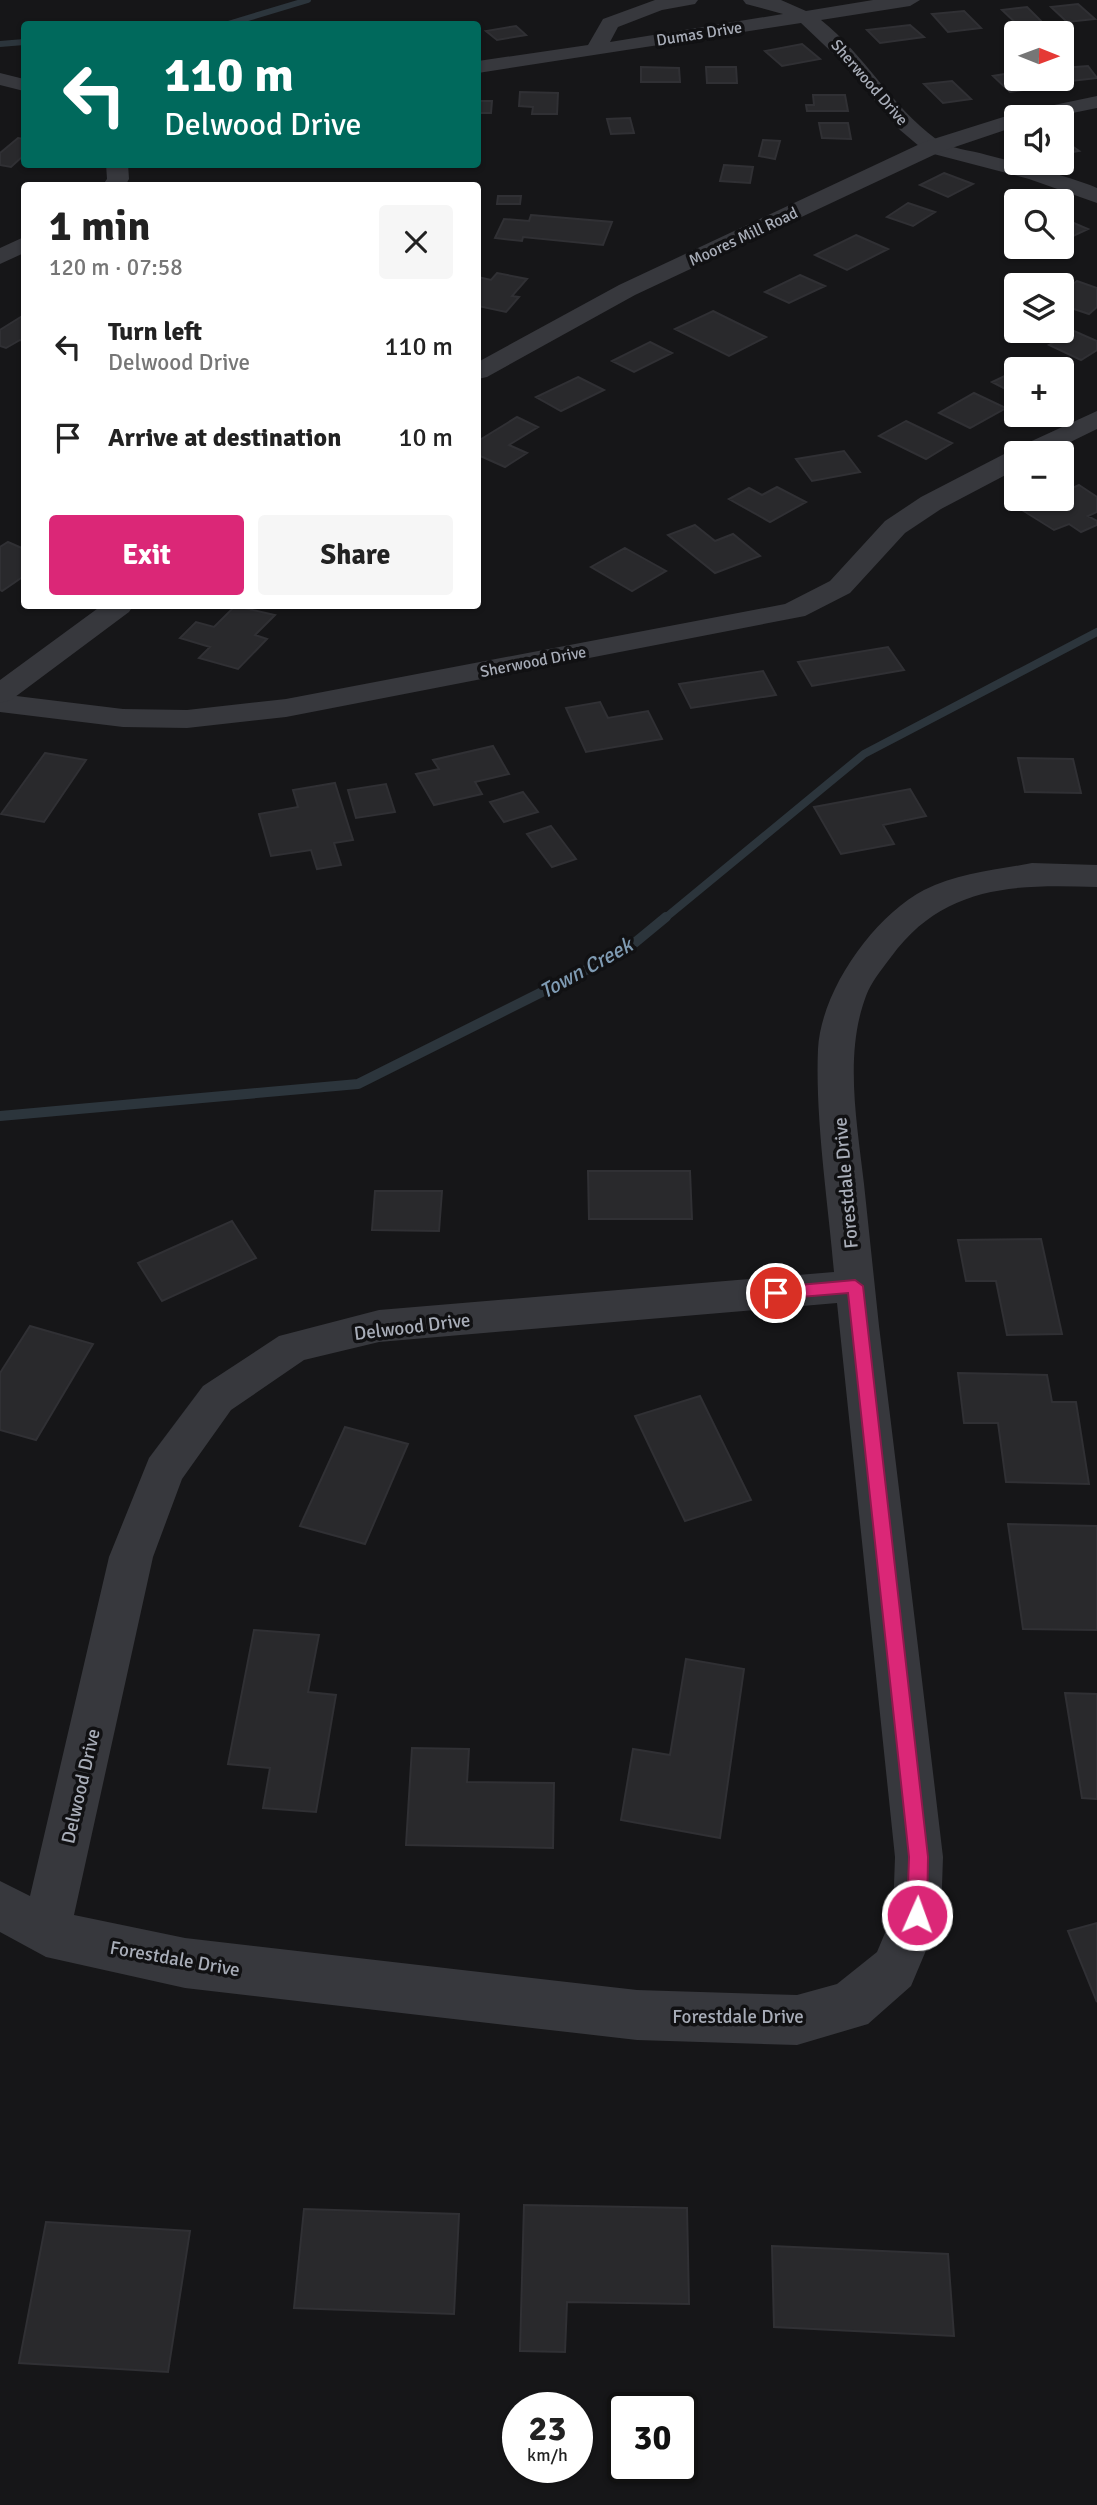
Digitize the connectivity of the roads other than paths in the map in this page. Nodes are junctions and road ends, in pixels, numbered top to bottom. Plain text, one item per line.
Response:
1 (688, 0) edge
2 (753, 0) edge
3 (910, 0) edge
4 (804, 15) junction
5 (595, 50) junction
6 (481, 67) edge
7 (0, 79) edge
8 (21, 84) edge
9 (1097, 102) edge
10 (1074, 107) edge
11 (1004, 123) edge
12 (932, 146) junction
13 (1097, 196) edge
14 (21, 246) edge
15 (0, 257) edge
16 (481, 370) edge
17 (1097, 419) edge
18 (1052, 441) edge
19 (1004, 465) edge
20 (115, 609) edge
21 (0, 694) edge
22 (0, 703) edge
23 (1083, 875) edge
24 (855, 1286) junction
25 (0, 1905) edge
26 (46, 1933) junction

1 - 5 street, Dumas Drive
2 - 4 street, Dumas Drive
3 - 4 street, Dumas Drive
4 - 5 street, Dumas Drive
4 - 12 street, Sherwood Drive
5 - 6 street, Dumas Drive
7 - 8 street
9 - 10 street
11 - 12 street, Moores Mill Road
12 - 13 street, Sherwood Drive
12 - 16 street, Moores Mill Road
14 - 15 street
17 - 18 street
19 - 22 street, Sherwood Drive
20 - 21 street
23 - 24 street, Forestdale Drive
24 - 26 street, Delwood Drive
24 - 26 street, Forestdale Drive
25 - 26 street, Forestdale Drive

